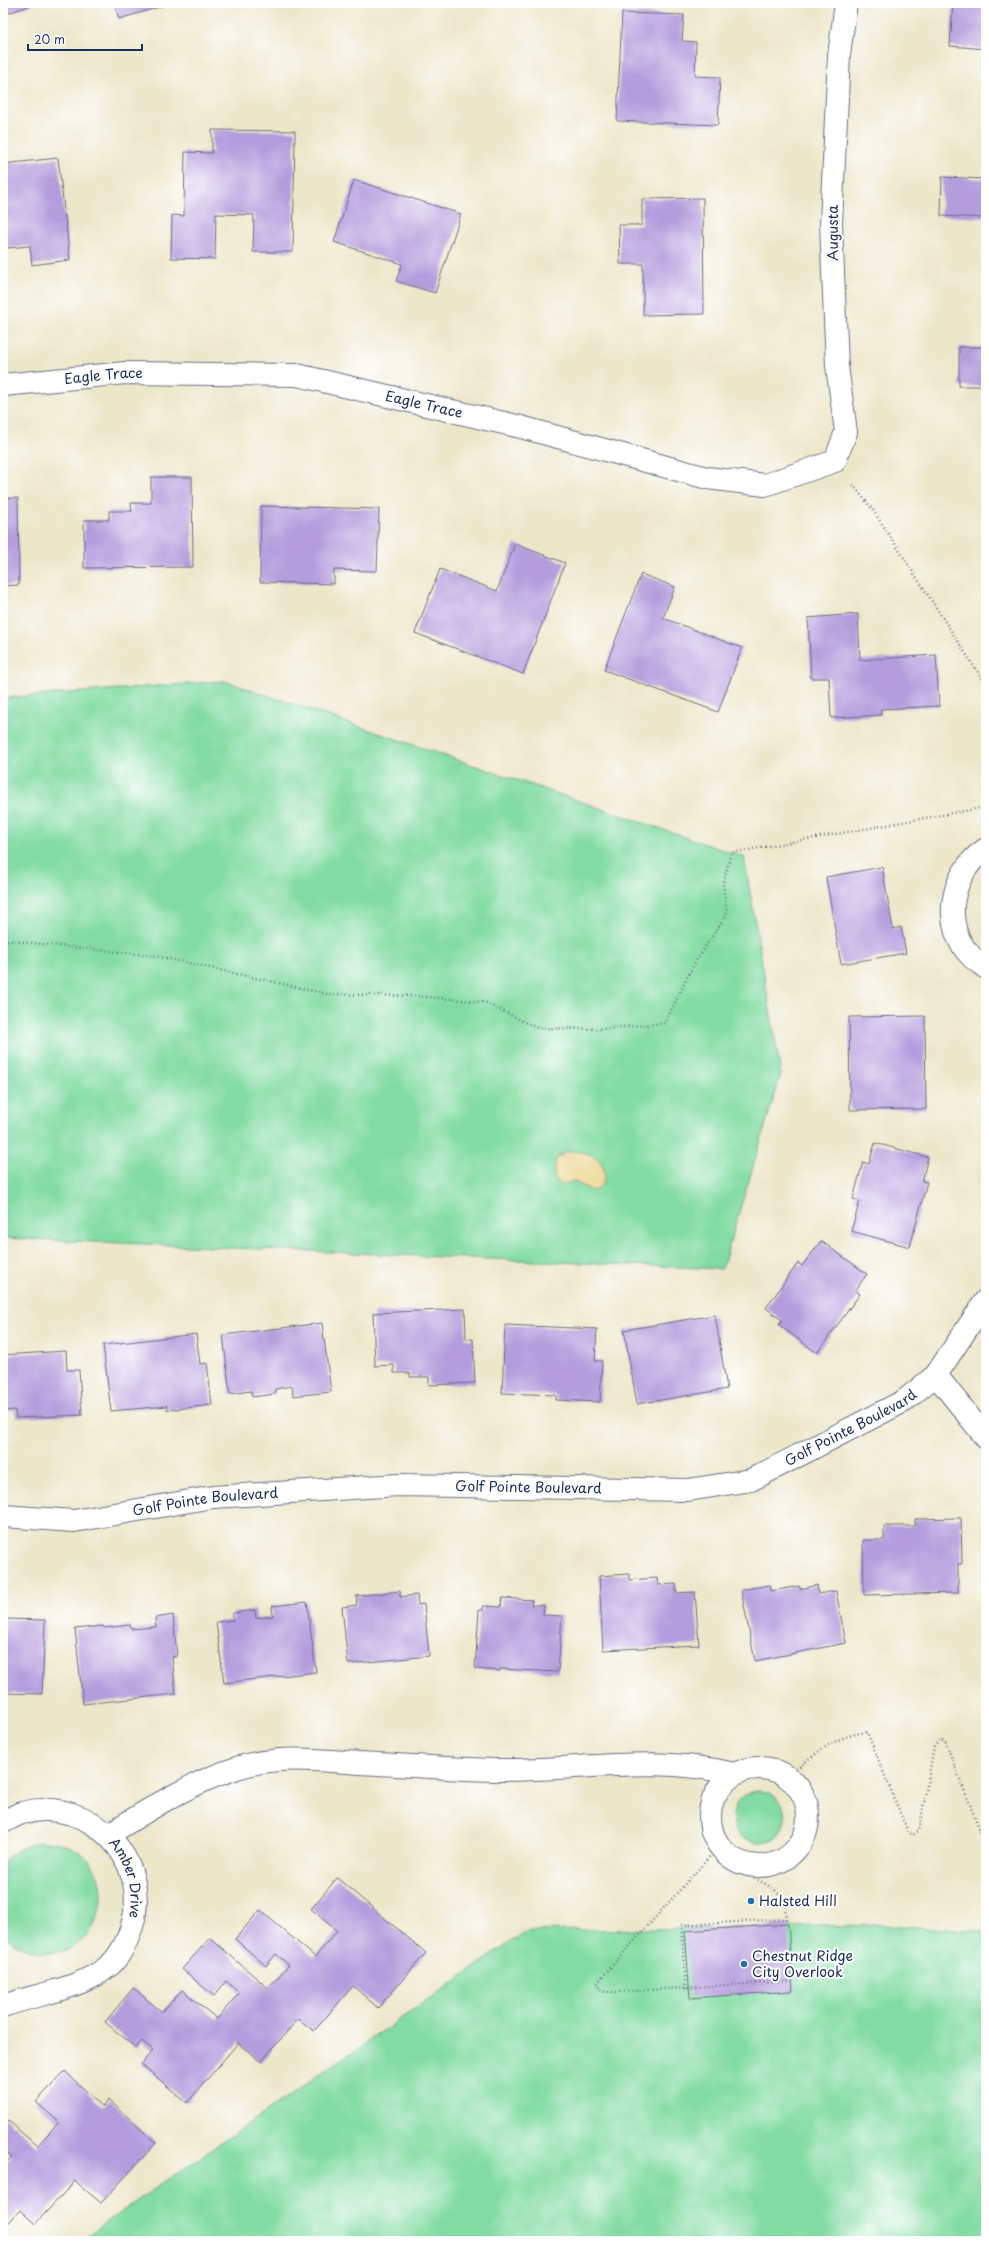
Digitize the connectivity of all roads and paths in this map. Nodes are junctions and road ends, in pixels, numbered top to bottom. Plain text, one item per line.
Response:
1 (846, 3) edge
2 (3, 385) edge
3 (835, 461) junction
4 (986, 684) edge
5 (986, 807) edge
6 (986, 849) edge
7 (3, 940) edge
8 (986, 968) edge
9 (984, 1308) edge
10 (936, 1375) junction
11 (986, 1438) edge
12 (3, 1516) edge
13 (734, 1774) junction
14 (787, 1777) junction
15 (3, 1822) edge
16 (108, 1835) junction
17 (986, 1839) edge
18 (722, 1847) junction
19 (749, 1864) junction
20 (792, 1981) dead end
21 (686, 1989) junction
22 (3, 2006) edge

1 - 3 street, Augusta
2 - 3 street, Eagle Trace
3 - 4 path
5 - 7 path
6 - 8 street
9 - 10 street, Golf Pointe Boulevard
10 - 11 street
10 - 12 street, Golf Pointe Boulevard
13 - 14 street
13 - 16 street
13 - 18 street
14 - 17 path
14 - 19 street
15 - 16 street, Amber Drive
16 - 22 street, Amber Drive
18 - 19 street
18 - 21 path
19 - 21 path
20 - 21 path

